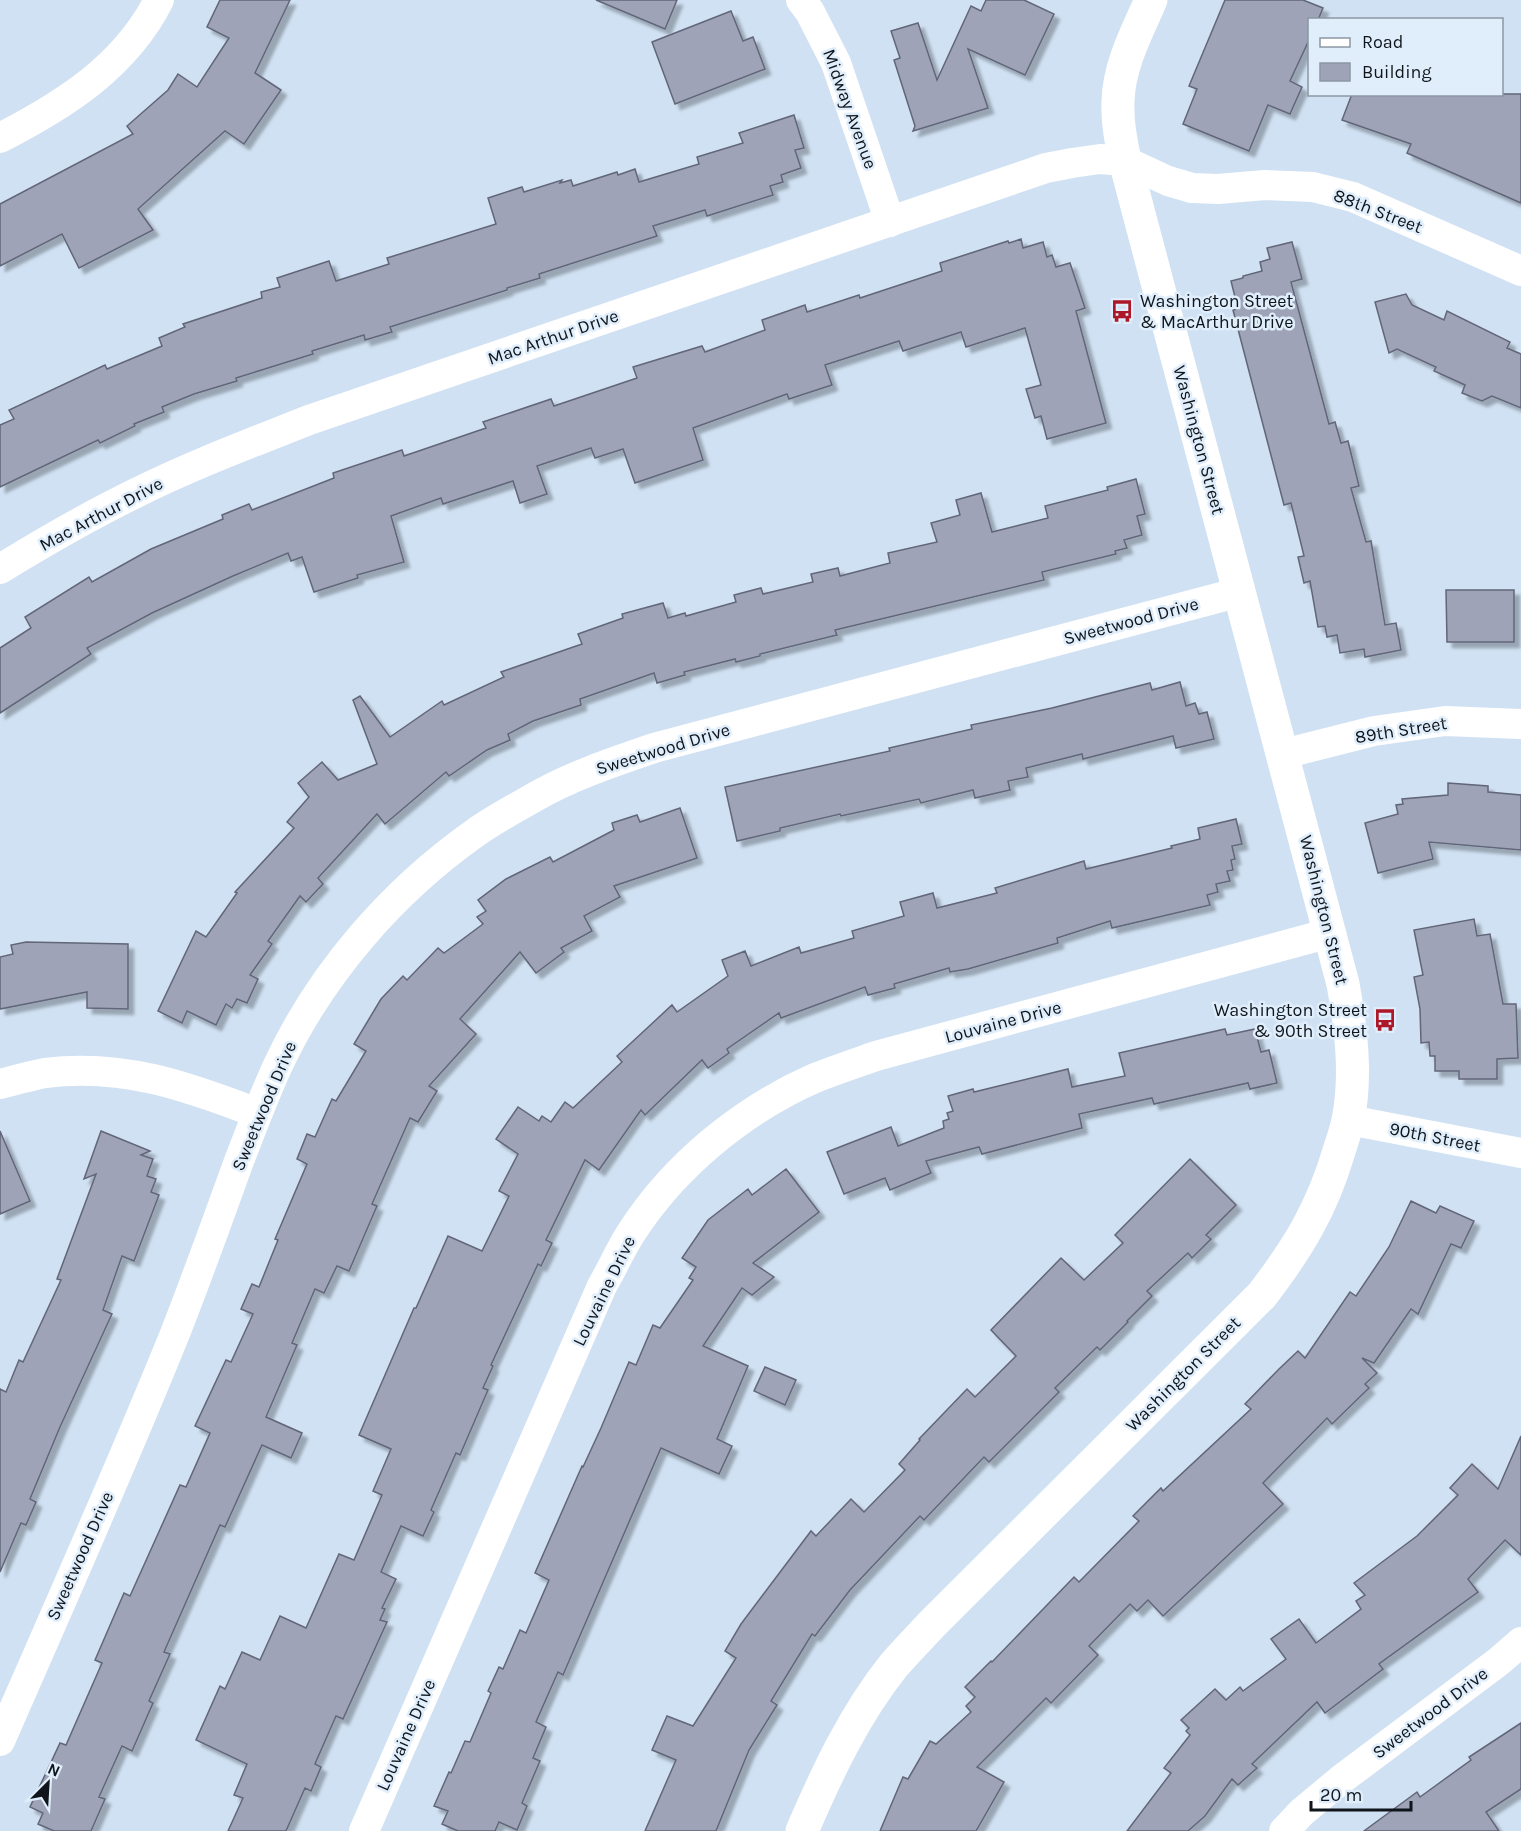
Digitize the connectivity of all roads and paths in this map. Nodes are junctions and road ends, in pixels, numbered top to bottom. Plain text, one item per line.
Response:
1 (159, 0) edge
2 (801, 0) edge
3 (1151, 0) edge
4 (0, 138) edge
5 (1125, 161) junction
6 (890, 222) junction
7 (1521, 271) edge
8 (0, 569) edge
9 (1239, 592) junction
10 (1521, 724) edge
11 (1283, 754) junction
12 (1330, 933) junction
13 (0, 1084) edge
14 (257, 1113) junction
15 (1348, 1120) junction
16 (1521, 1153) edge
17 (1521, 1642) edge
18 (0, 1741) edge
19 (364, 1831) edge
20 (802, 1831) edge
21 (1284, 1831) edge

1 - 4 street
2 - 6 street, Midway Avenue
3 - 5 street, Washington Street
5 - 6 street, Mac Arthur Drive
5 - 7 street, 88th Street
5 - 9 street, Washington Street
6 - 8 street, Mac Arthur Drive
9 - 11 street, Washington Street
9 - 14 street, Sweetwood Drive
10 - 11 street, 89th Street
11 - 12 street, Washington Street
12 - 15 street, Washington Street
12 - 19 street, Louvaine Drive
13 - 14 street
14 - 18 street, Sweetwood Drive
15 - 16 street, 90th Street
15 - 20 street, Washington Street
17 - 21 street, Sweetwood Drive

